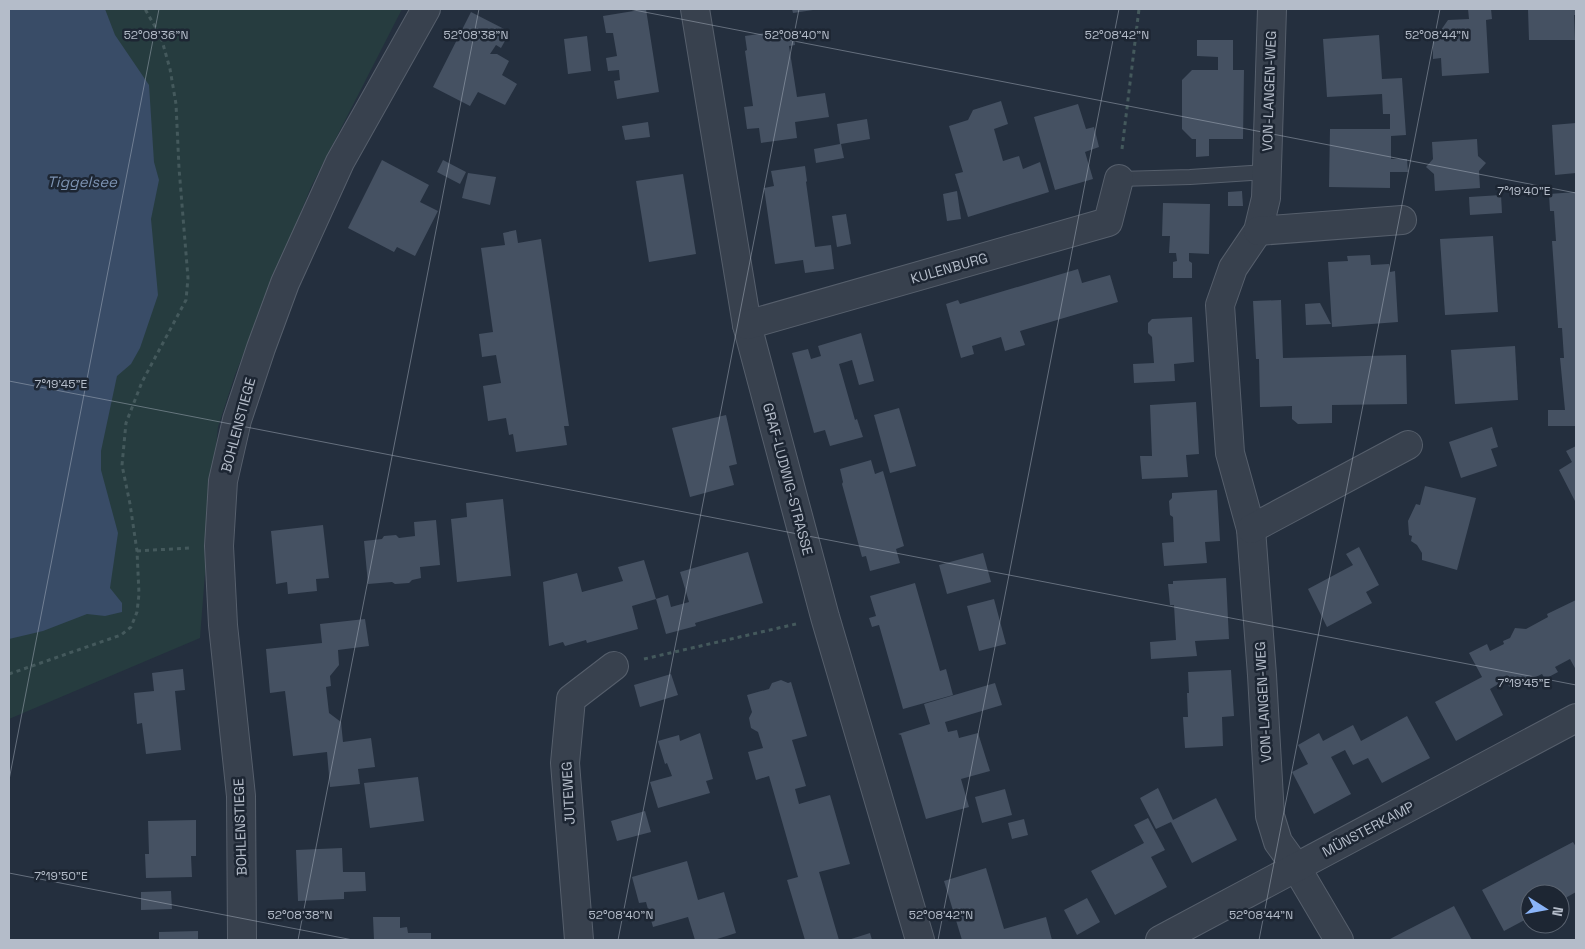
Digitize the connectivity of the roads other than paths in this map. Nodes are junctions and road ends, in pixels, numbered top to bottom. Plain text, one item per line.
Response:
1 (426, 9) edge
2 (695, 9) edge
3 (1279, 9) edge
4 (1266, 172) junction
5 (1118, 180) joint
6 (1402, 220) dead end
7 (1258, 231) junction
8 (747, 325) junction
9 (1408, 445) dead end
10 (1251, 529) junction
11 (614, 666) road end
12 (1576, 718) edge
13 (1296, 867) junction
14 (242, 940) edge
15 (579, 940) edge
16 (920, 940) edge
17 (1160, 940) edge
18 (1339, 940) edge

1 - 14 street, BOHLENSTIEGE
2 - 8 street, GRAF-LUDWIG-STRASSE
3 - 4 street, VON-LANGEN-WEG
4 - 5 lane, VON-LANGEN-WEG
4 - 7 street, VON-LANGEN-WEG
5 - 8 street, KULENBURG
6 - 7 street
7 - 10 street, VON-LANGEN-WEG
8 - 16 street, GRAF-LUDWIG-STRASSE
9 - 10 street
10 - 13 street, VON-LANGEN-WEG
11 - 15 street, JUTEWEG
12 - 13 street, MÜNSTERKAMP
13 - 17 street, MÜNSTERKAMP
13 - 18 street, VON-LANGEN-WEG

